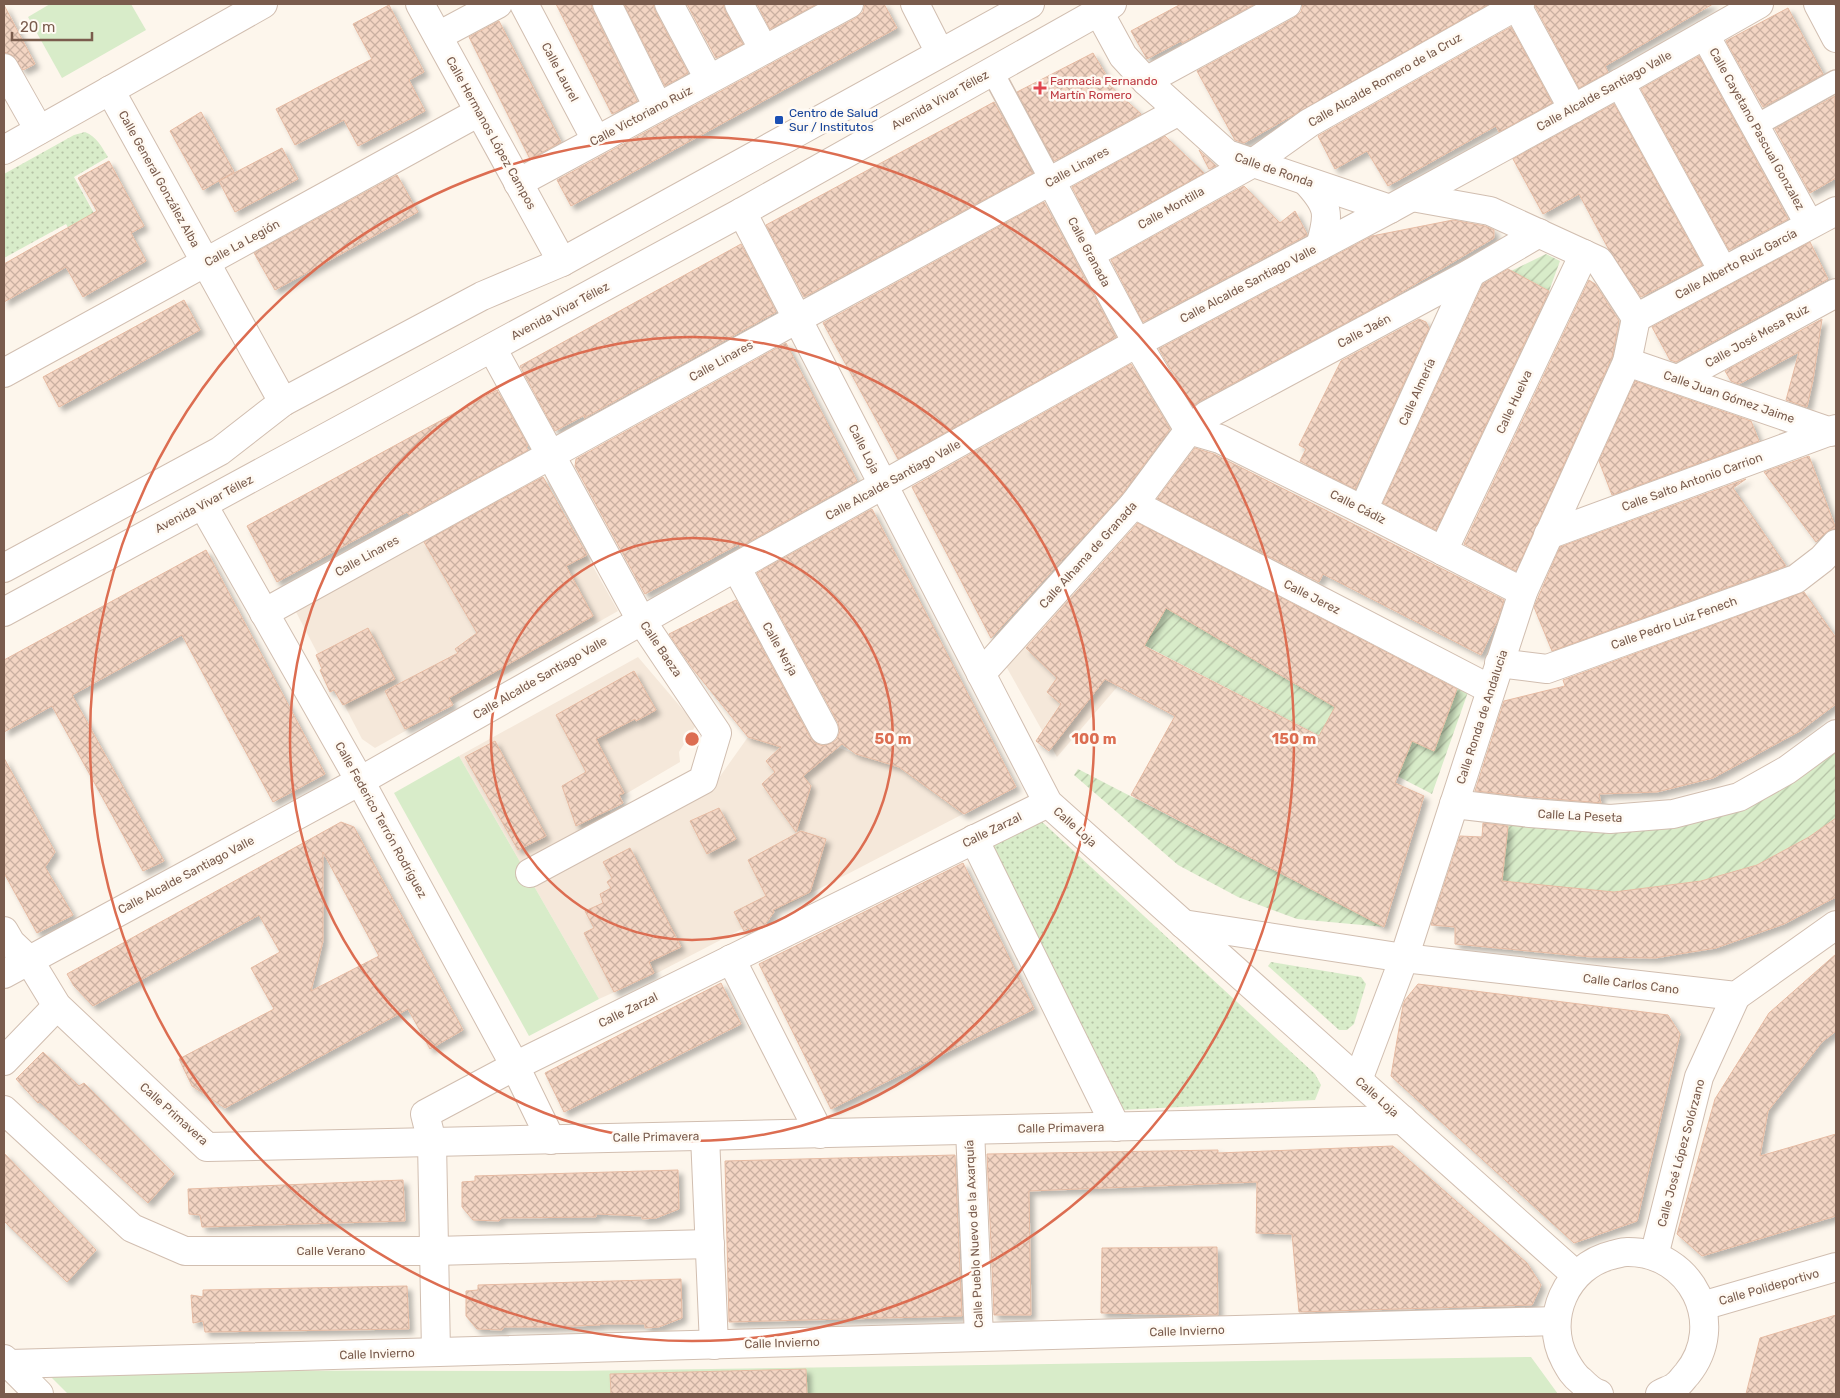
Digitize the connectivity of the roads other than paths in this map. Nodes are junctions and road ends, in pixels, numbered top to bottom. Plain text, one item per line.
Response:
1 (420, 4) edge
2 (498, 4) edge
3 (524, 4) edge
4 (607, 4) edge
5 (669, 4) edge
6 (739, 4) edge
7 (849, 4) edge
8 (915, 4) edge
9 (1030, 4) edge
10 (1287, 4) edge
11 (1518, 4) edge
12 (1759, 4) edge
13 (1818, 4) edge
14 (248, 6) edge
15 (1105, 8) edge
16 (1705, 35) junction
17 (438, 36) junction
18 (1836, 38) edge
19 (764, 50) junction
20 (940, 53) junction
21 (4, 68) edge
22 (992, 71) junction
23 (709, 79) junction
24 (1146, 81) junction
25 (1836, 81) edge
26 (1620, 83) junction
27 (110, 90) junction
28 (658, 107) junction
29 (1573, 109) junction
30 (1180, 111) junction
31 (479, 112) junction
32 (1755, 126) junction
33 (39, 130) junction
34 (596, 140) junction
35 (4, 150) edge
36 (1253, 163) junction
37 (1306, 181) junction
38 (1051, 182) junction
39 (518, 183) junction
40 (1401, 203) junction
41 (1836, 211) edge
42 (742, 212) junction
43 (1809, 224) junction
44 (1539, 233) junction
45 (1320, 246) junction
46 (1090, 254) junction
47 (1584, 254) junction
48 (206, 262) junction
49 (562, 262) junction
50 (1723, 271) junction
51 (1471, 274) junction
52 (1836, 292) edge
53 (1636, 318) junction
54 (797, 319) junction
55 (1137, 343) junction
56 (492, 348) junction
57 (1627, 362) junction
58 (4, 373) edge
59 (1678, 379) junction
60 (283, 402) junction
61 (1190, 430) junction
62 (1833, 430) edge
63 (551, 454) junction
64 (883, 486) junction
65 (1134, 504) junction
66 (203, 505) junction
67 (1363, 510) junction
68 (1548, 534) junction
69 (1836, 544) edge
70 (1443, 551) junction
71 (736, 567) junction
72 (4, 568) edge
73 (1523, 592) junction
74 (4, 612) edge
75 (264, 613) junction
76 (641, 620) junction
77 (1499, 664) junction
78 (981, 674) junction
79 (1490, 689) junction
80 (824, 730) dead end
81 (1836, 734) edge
82 (360, 781) junction
83 (1048, 803) junction
84 (1454, 804) junction
85 (974, 839) junction
86 (530, 873) dead end
87 (1183, 924) junction
88 (1836, 926) edge
89 (4, 931) edge
90 (1404, 958) junction
91 (731, 959) junction
92 (29, 960) junction
93 (4, 974) edge
94 (1736, 996) junction
95 (57, 1006) junction
96 (4, 1061) edge
97 (515, 1066) junction
98 (1358, 1080) junction
99 (4, 1110) edge
100 (1403, 1120) junction
101 (1116, 1127) junction
102 (970, 1130) junction
103 (820, 1134) junction
104 (705, 1136) junction
105 (551, 1140) junction
106 (432, 1142) junction
107 (710, 1244) junction
108 (434, 1251) junction
109 (1654, 1256) junction
110 (1836, 1267) edge
111 (1576, 1275) junction
112 (1702, 1306) junction
113 (1556, 1321) junction
114 (979, 1337) junction
115 (714, 1345) junction
116 (436, 1352) junction
117 (6, 1362) edge
118 (1674, 1391) edge
119 (40, 1394) edge
120 (1599, 1394) edge

1 - 17 street, Calle Hermanos López Campos
2 - 17 street
3 - 34 street, Calle Laurel
4 - 28 street
5 - 23 street
6 - 19 street
7 - 19 street, Calle Victoriano Ruiz
8 - 20 street
9 - 20 street
10 - 24 street
11 - 29 street
11 - 36 street, Calle Alcalde Romero de la Cruz
12 - 16 street, Calle Alcalde Santiago Valle
13 - 18 street
14 - 27 street
15 - 22 street, Avenida Vivar Téllez
15 - 24 street, Calle de Ronda
16 - 26 street, Calle Alcalde Santiago Valle
16 - 32 street, Calle Cayetano Pascual Gonzalez
17 - 31 street, Calle Hermanos López Campos
19 - 23 street, Calle Victoriano Ruiz
20 - 49 street
21 - 33 street
22 - 38 street, Calle Granada
22 - 42 street, Avenida Vivar Téllez
23 - 28 street, Calle Victoriano Ruiz
24 - 30 street, Calle de Ronda
25 - 32 street
26 - 29 street, Calle Alcalde Santiago Valle
26 - 50 street
27 - 33 street
27 - 48 street, Calle General González Alba
28 - 34 street, Calle Victoriano Ruiz
29 - 40 street, Calle Alcalde Santiago Valle
30 - 36 street, Calle de Ronda
30 - 38 street, Calle Linares
31 - 39 street, Calle Hermanos López Campos
31 - 48 street, Calle La Legión
32 - 43 street, Calle Cayetano Pascual Gonzalez
33 - 35 street
34 - 39 street, Calle Victoriano Ruiz
36 - 37 street, Calle de Ronda
36 - 46 street, Calle Montilla
37 - 40 street, Calle de Ronda
37 - 45 street
38 - 46 street, Calle Granada
38 - 54 street, Calle Linares
39 - 49 street, Calle Hermanos López Campos
40 - 44 street, Calle de Ronda
40 - 45 street, Calle Alcalde Santiago Valle
41 - 43 street, Calle Alberto Ruiz García
42 - 54 street, Calle Loja
42 - 56 street, Avenida Vivar Téllez
43 - 50 street, Calle Alberto Ruiz García
44 - 47 street, Calle de Ronda
44 - 51 street, Calle Jaén
45 - 55 street, Calle Alcalde Santiago Valle
46 - 55 street, Calle Granada
47 - 53 street, Calle de Ronda
47 - 70 street, Calle Huelva
48 - 58 street, Calle La Legión
48 - 60 street, Calle General González Alba
49 - 60 street
50 - 53 street, Calle Alberto Ruiz García
51 - 61 street, Calle Jaén
51 - 67 street, Calle Almería
52 - 59 street, Calle José Mesa Ruiz
53 - 57 street
54 - 63 street, Calle Linares
54 - 64 street, Calle Loja
55 - 61 street, Calle Granada
55 - 64 street, Calle Alcalde Santiago Valle
56 - 63 street, Calle Baeza
56 - 66 street, Avenida Vivar Téllez
57 - 59 street, Calle Juan Gómez Jaime
57 - 68 street, Calle Ronda de Andalucia
59 - 62 street, Calle Juan Gómez Jaime
60 - 72 street
61 - 65 street, Calle Alhama de Granada
61 - 67 street, Calle Cádiz
62 - 68 street, Calle Salto Antonio Carrion
63 - 75 street, Calle Linares
63 - 76 street, Calle Baeza
64 - 71 street, Calle Alcalde Santiago Valle
64 - 78 street, Calle Loja
65 - 78 street, Calle Alhama de Granada
65 - 79 street, Calle Jerez
66 - 74 street, Avenida Vivar Téllez
66 - 75 street, Calle Federico Terrón Rodríguez
67 - 70 street, Calle Cádiz
68 - 73 street, Calle Ronda de Andalucia
69 - 77 street, Calle Pedro Luiz Fenech
70 - 73 street, Calle Cádiz
71 - 76 street, Calle Alcalde Santiago Valle
71 - 80 street, Calle Nerja
73 - 77 street, Calle Ronda de Andalucia
75 - 82 street, Calle Federico Terrón Rodríguez
76 - 82 street, Calle Alcalde Santiago Valle
76 - 86 street, Calle Baeza
77 - 79 street, Calle Ronda de Andalucia
78 - 83 street, Calle Loja
79 - 84 street, Calle Ronda de Andalucia
81 - 84 street, Calle La Peseta
82 - 92 street, Calle Alcalde Santiago Valle
82 - 97 street, Calle Federico Terrón Rodríguez
83 - 85 street, Calle Zarzal
83 - 87 street, Calle Loja
84 - 90 street, Calle Ronda de Andalucia
85 - 91 street, Calle Zarzal
85 - 101 street
87 - 90 street, Calle Carlos Cano
87 - 98 street, Calle Loja
88 - 94 street
89 - 92 street, Calle Primavera
90 - 94 street, Calle Carlos Cano
90 - 98 street, Calle Ronda de Andalucia
91 - 97 street, Calle Zarzal
91 - 103 street
92 - 93 street, Calle Alcalde Santiago Valle
92 - 95 street, Calle Primavera
94 - 109 street, Calle José López Solórzano
95 - 96 street
95 - 106 street, Calle Primavera
97 - 105 street, Calle Federico Terrón Rodríguez
97 - 106 street, Calle Zarzal
98 - 100 street, Calle Loja
99 - 108 street, Calle Verano
100 - 101 street, Calle Primavera
100 - 111 street, Calle Loja
101 - 102 street, Calle Primavera
102 - 103 street, Calle Primavera
102 - 114 street, Calle Pueblo Nuevo de la Axarquía
103 - 104 street, Calle Primavera
104 - 105 street, Calle Primavera
104 - 107 street
105 - 106 street, Calle Primavera
106 - 108 street, Calle Zarzal
107 - 108 street, Calle Verano
107 - 115 street
108 - 116 street, Calle Zarzal
109 - 111 street
109 - 112 street
110 - 112 street, Calle Polideportivo
111 - 113 street
112 - 118 street
113 - 114 street, Calle Invierno
113 - 120 street
114 - 115 street, Calle Invierno
115 - 116 street, Calle Invierno
116 - 117 street, Calle Invierno
117 - 119 street

